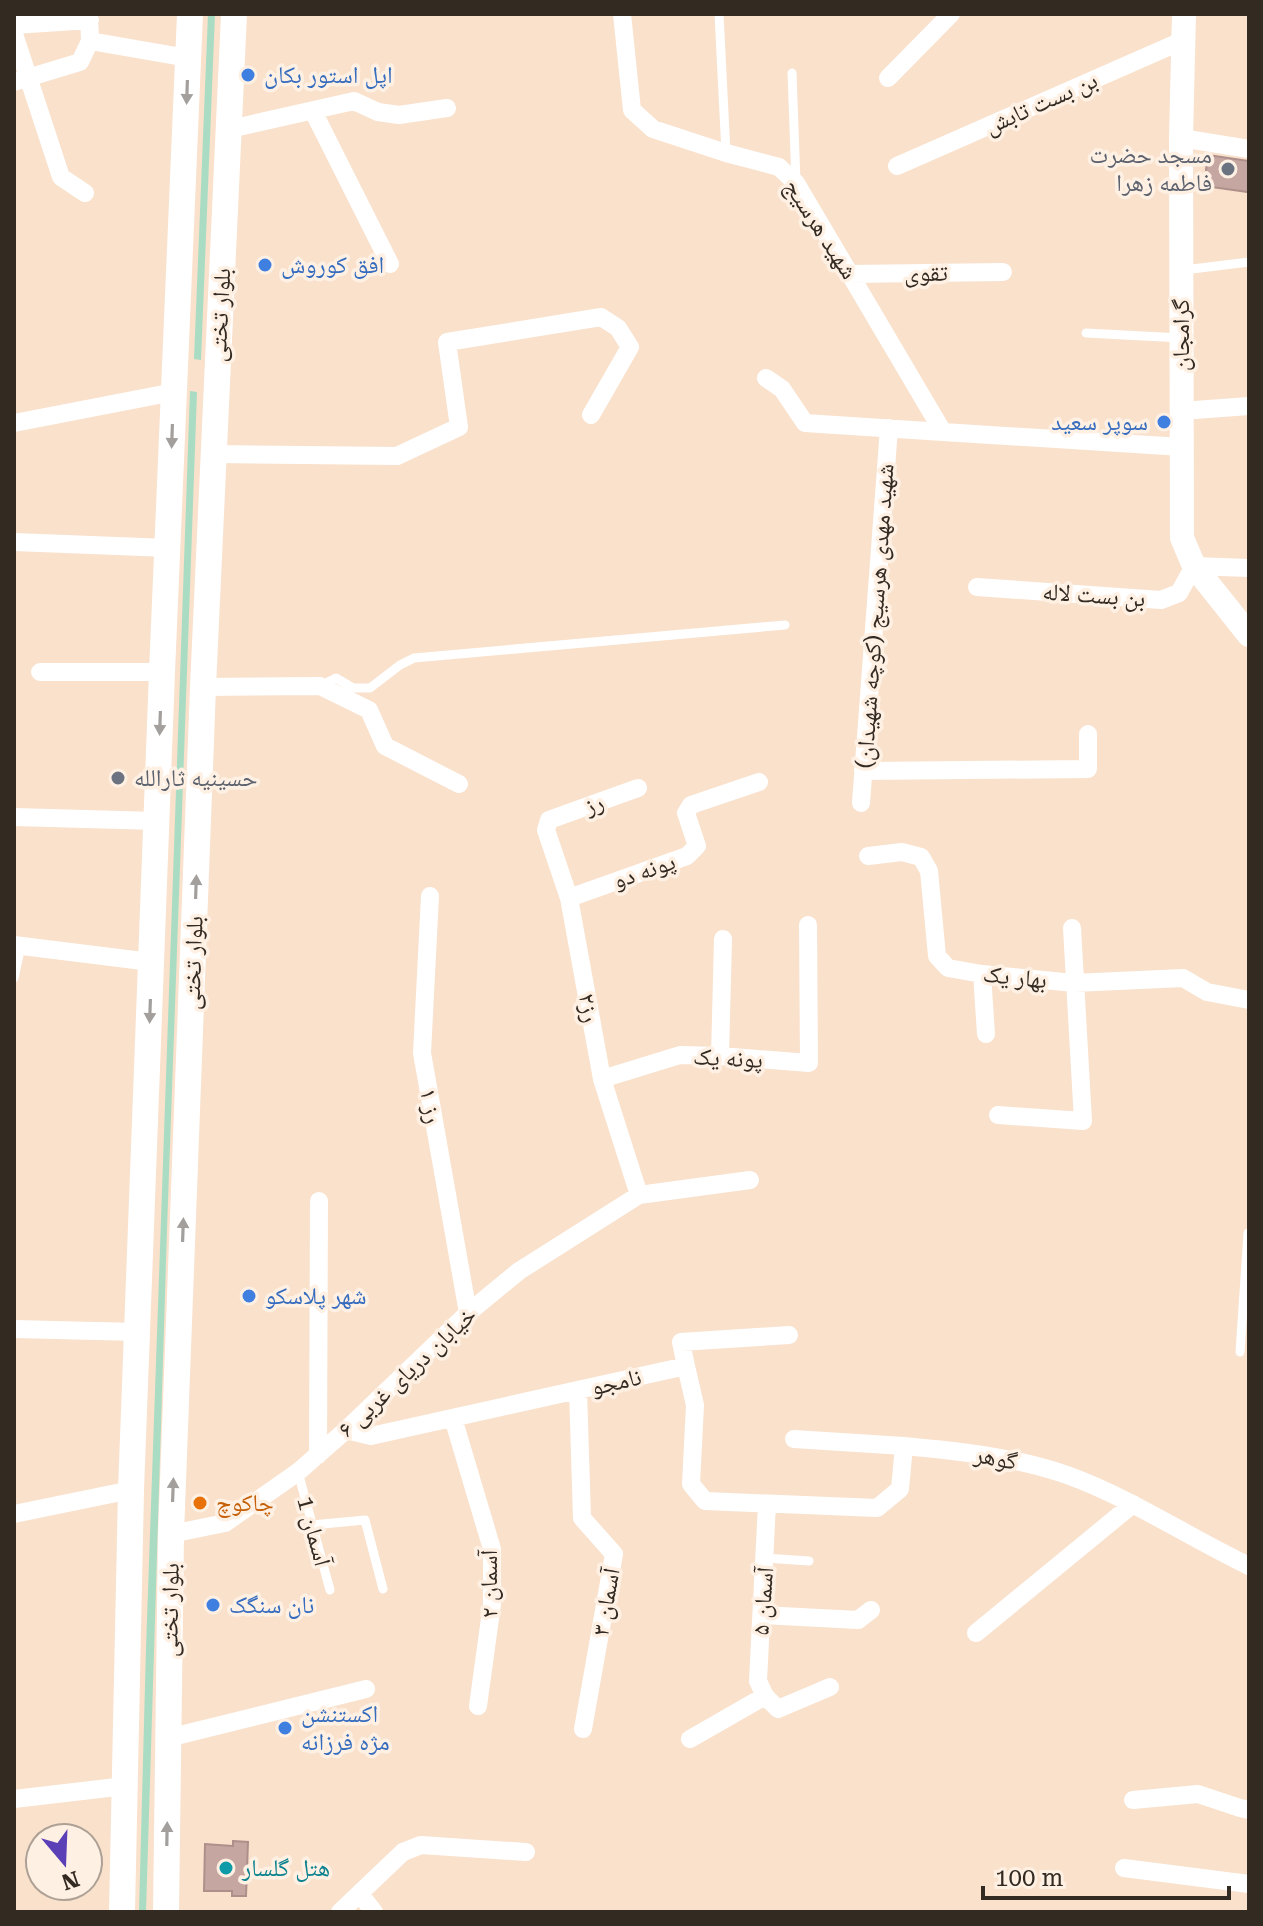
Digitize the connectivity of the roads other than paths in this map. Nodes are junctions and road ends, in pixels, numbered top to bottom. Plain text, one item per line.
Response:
1 (190, 14) edge
2 (234, 14) edge
3 (622, 14) edge
4 (719, 14) edge
5 (951, 14) edge
6 (1184, 14) edge
7 (90, 17) edge
8 (14, 25) edge
9 (14, 34) edge
10 (1184, 40) junction
11 (90, 41) junction
12 (188, 58) junction
13 (792, 73) dead end
14 (888, 78) dead end
15 (21, 80) edge
16 (447, 108) dead end
17 (313, 111) junction
18 (230, 129) junction
19 (1181, 138) junction
20 (1249, 149) edge
21 (726, 153) junction
22 (897, 166) dead end
23 (796, 183) junction
24 (85, 193) dead end
25 (1249, 262) edge
26 (390, 264) dead end
27 (1181, 270) junction
28 (1003, 272) dead end
29 (850, 274) junction
30 (1086, 333) dead end
31 (1181, 338) junction
32 (217, 374) junction
33 (766, 378) dead end
34 (174, 382) junction
35 (1249, 406) edge
36 (1181, 411) junction
37 (591, 415) dead end
38 (14, 423) edge
39 (889, 428) junction
40 (943, 432) junction
41 (1182, 447) junction
42 (213, 454) junction
43 (14, 542) edge
44 (168, 548) junction
45 (1194, 566) junction
46 (1249, 568) edge
47 (977, 587) dead end
48 (785, 625) dead end
49 (1249, 635) edge
50 (40, 672) dead end
51 (162, 672) junction
52 (320, 686) junction
53 (203, 687) junction
54 (1088, 734) dead end
55 (863, 771) junction
56 (759, 782) dead end
57 (459, 784) dead end
58 (638, 788) dead end
59 (861, 803) dead end
60 (14, 817) edge
61 (549, 820) joint
62 (157, 821) junction
63 (868, 856) dead end
64 (430, 896) dead end
65 (569, 898) junction
66 (808, 925) dead end
67 (1072, 928) dead end
68 (723, 939) dead end
69 (17, 946) edge
70 (151, 962) junction
71 (982, 974) junction
72 (14, 978) edge
73 (1074, 983) junction
74 (1249, 1000) edge
75 (986, 1034) dead end
76 (720, 1056) junction
77 (602, 1079) junction
78 (998, 1115) dead end
79 (750, 1180) dead end
80 (639, 1195) junction
81 (319, 1201) dead end
82 (1248, 1233) edge
83 (1247, 1289) edge
84 (468, 1313) junction
85 (14, 1329) edge
86 (138, 1332) junction
87 (789, 1335) dead end
88 (1240, 1352) dead end
89 (686, 1366) junction
90 (578, 1390) junction
91 (453, 1418) junction
92 (346, 1430) junction
93 (794, 1439) dead end
94 (904, 1446) junction
95 (318, 1455) junction
96 (298, 1472) junction
97 (131, 1490) junction
98 (767, 1504) junction
99 (1133, 1504) junction
100 (14, 1514) edge
101 (312, 1525) junction
102 (171, 1534) junction
103 (765, 1558) junction
104 (809, 1561) dead end
105 (1249, 1566) edge
106 (383, 1589) dead end
107 (330, 1590) dead end
108 (871, 1610) dead end
109 (762, 1615) junction
110 (976, 1633) dead end
111 (830, 1687) dead end
112 (366, 1689) dead end
113 (765, 1696) junction
114 (478, 1706) dead end
115 (583, 1729) dead end
116 (168, 1738) junction
117 (690, 1739) dead end
118 (125, 1786) junction
119 (14, 1799) edge
120 (1133, 1800) dead end
121 (1249, 1810) edge
122 (526, 1852) dead end
123 (1124, 1868) dead end
124 (1249, 1884) edge
125 (360, 1894) junction
126 (122, 1912) edge
127 (166, 1912) edge
128 (340, 1912) edge
129 (374, 1912) edge

1 - 12 main road, بلوار تختی
2 - 18 main road, بلوار تختی
3 - 21 street, شهید هرسیج
4 - 21 lane
5 - 14 street
6 - 10 street, گرامجان
7 - 8 street
7 - 11 street
9 - 15 street
10 - 19 street, گرامجان
10 - 22 street, بن بست تابش
11 - 12 street
11 - 15 street
12 -> 34 main road, بلوار تختی
13 - 23 lane
15 - 24 street
16 - 17 street
17 - 18 street
17 - 26 street
18 - 32 main road, بلوار تختی
19 - 20 street
19 - 27 street, گرامجان
21 - 23 street, شهید هرسیج
23 - 29 street, شهید هرسیج
25 - 27 lane
27 - 31 street, گرامجان
28 - 29 street, تقوی
29 - 40 street, شهید هرسیج
30 - 31 lane
31 - 36 street, گرامجان
32 - 34 main road
32 - 42 main road, بلوار تختی
33 - 39 street
34 - 38 street
34 -> 44 main road, بلوار تختی
35 - 36 street
36 - 41 street, گرامجان
37 - 42 street
39 - 40 street
39 - 55 street, شهید مهدی هرسیج (کوچه شهیدان)
40 - 41 street
41 - 45 street, گرامجان
42 - 53 main road, بلوار تختی
43 - 44 street
44 - 51 main road, بلوار تختی
45 - 46 street
45 - 47 street, بن بست لاله
45 - 49 street, گرامجان
48 - 52 lane
50 - 51 street
51 -> 62 main road, بلوار تختی
52 - 53 street
52 - 57 street
102 -> 53 main road, بلوار تختی
54 - 55 street
55 - 59 street, شهید مهدی هرسیج (کوچه شهیدان)
56 - 65 street, پونه دو
58 - 61 street, رز
60 - 62 street
61 - 65 street, رز۲
62 - 70 main road, بلوار تختی
63 - 71 street, بهار یک
64 - 84 street, رز ۱
65 - 77 street, رز۲
66 - 76 street, پونه یک
67 - 73 street
68 - 76 street
69 - 70 street
69 - 72 lane
70 -> 86 main road, بلوار تختی
71 - 73 street, بهار یک
71 - 75 street
73 - 74 street, بهار یک
73 - 78 street
76 - 77 street, پونه یک
77 - 80 street, رز۲
79 - 80 street
80 - 84 street, خیابان دریای غربی ۶
81 - 95 street
82 - 83 lane
83 - 88 lane
84 - 92 street, خیابان دریای غربی ۶
85 - 86 street
86 - 97 main road, بلوار تختی
87 - 89 street
89 - 90 street, نامجو
89 - 98 street
90 - 91 street, نامجو
90 - 115 street, آسمان ۳
91 - 92 street, نامجو
91 - 114 street, آسمان ۲
92 - 95 street, خیابان دریای غربی ۶
93 - 94 street, گوهر
94 - 98 street
94 - 99 street, گوهر
95 - 96 street, خیابان دریای غربی ۶
96 - 101 lane, آسمان 1
96 - 102 street, خیابان دریای غربی ۶
97 - 100 street
97 - 118 main road, بلوار تختی
98 - 103 street, آسمان ۵
99 - 105 street, گوهر
99 - 110 street
101 - 106 lane
101 - 107 lane, آسمان 1
102 - 116 main road, بلوار تختی
103 - 104 lane
103 - 109 street, آسمان ۵
108 - 109 street
109 - 113 street, آسمان ۵
111 - 113 street
112 - 116 street
113 - 117 street
127 -> 116 main road, بلوار تختی
118 - 119 street
118 - 126 main road, بلوار تختی
120 - 121 street
122 - 125 street
123 - 124 street
125 - 128 street
125 - 129 street

